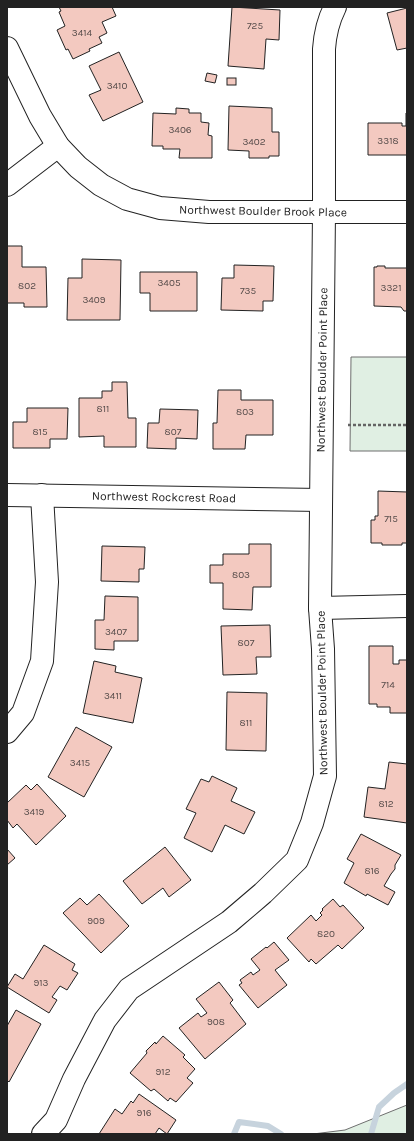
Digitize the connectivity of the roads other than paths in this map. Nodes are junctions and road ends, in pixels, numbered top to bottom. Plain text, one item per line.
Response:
1 (335, 7) edge
2 (7, 48) edge
3 (58, 146) junction
4 (7, 185) edge
5 (324, 212) junction
6 (407, 212) edge
7 (7, 495) edge
8 (42, 495) junction
9 (321, 500) junction
10 (407, 606) edge
11 (320, 608) junction
12 (7, 732) edge
13 (43, 1134) edge

1 - 5 street, Northwest Boulder Point Place
2 - 3 street, Northwest Boulder Brook Place
3 - 4 street
3 - 5 street, Northwest Boulder Brook Place
5 - 6 street, Northwest Boulder Brook Place
5 - 9 street, Northwest Boulder Point Place
7 - 8 street, Northwest Rockcrest Road
8 - 9 street, Northwest Rockcrest Road
8 - 12 street
9 - 11 street, Northwest Boulder Point Place
10 - 11 street
11 - 13 street, Northwest Boulder Point Place

